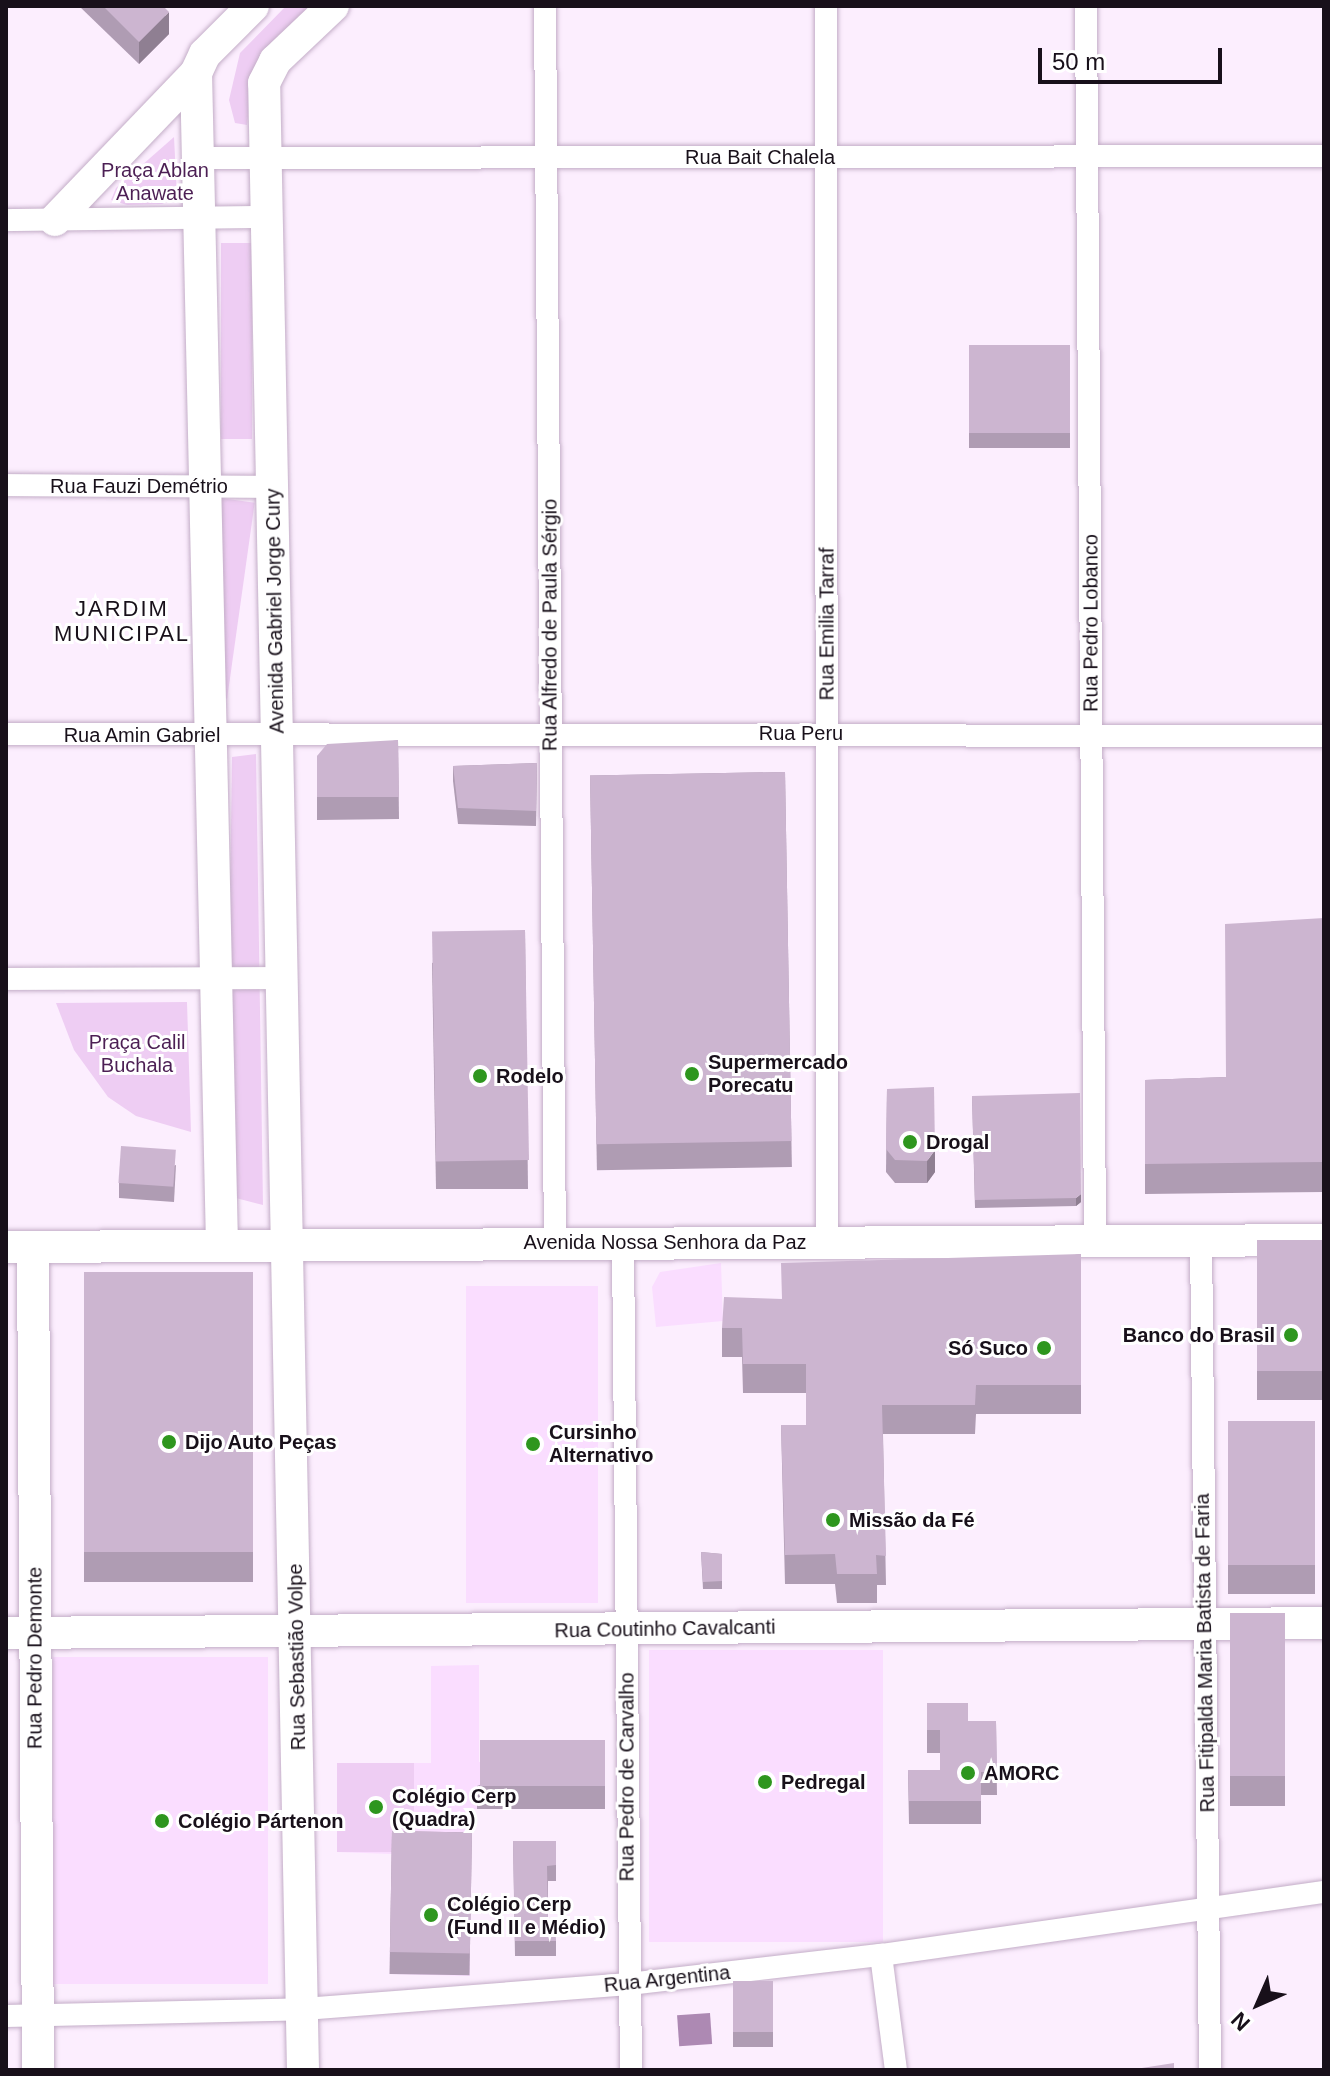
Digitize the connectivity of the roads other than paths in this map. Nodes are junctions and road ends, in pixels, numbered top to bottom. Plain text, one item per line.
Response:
1 (253, 6) edge
2 (333, 6) edge
3 (545, 6) edge
4 (826, 6) edge
5 (1086, 6) edge
6 (196, 73) junction
7 (1088, 156) junction
8 (1324, 156) edge
9 (827, 157) junction
10 (196, 158) junction
11 (546, 158) junction
12 (264, 159) junction
13 (265, 217) junction
14 (197, 218) junction
15 (6, 220) edge
16 (55, 220) junction
17 (6, 485) edge
18 (203, 486) junction
19 (273, 487) junction
20 (551, 733) junction
21 (827, 733) junction
22 (1092, 733) junction
23 (6, 734) edge
24 (210, 735) junction
25 (278, 735) junction
26 (1324, 736) edge
27 (214, 978) junction
28 (283, 978) junction
29 (6, 979) edge
30 (1201, 1237) junction
31 (1095, 1239) junction
32 (1324, 1240) edge
33 (827, 1241) junction
34 (289, 1243) junction
35 (555, 1244) junction
36 (623, 1244) junction
37 (222, 1245) junction
38 (20, 1247) edge
39 (1205, 1623) junction
40 (1324, 1623) edge
41 (626, 1630) junction
42 (296, 1632) junction
43 (20, 1633) edge
44 (1324, 1892) edge
45 (1208, 1906) junction
46 (881, 1955) junction
47 (629, 1984) junction
48 (304, 2009) junction
49 (22, 2016) edge
50 (38, 2070) edge
51 (303, 2070) edge
52 (631, 2070) edge
53 (896, 2070) edge
54 (1210, 2070) edge

1 - 6 main road
2 - 12 main road, Avenida Gabriel Jorge Cury
3 - 11 street, Rua Alfredo de Paula Sérgio
4 - 9 street, Rua Emilia Tarraf
5 - 7 street, Rua Pedro Lobanco
6 - 10 main road
6 - 16 main road
7 - 8 street, Rua Bait Chalela
7 - 9 street, Rua Bait Chalela
7 - 22 street, Rua Pedro Lobanco
9 - 11 street, Rua Bait Chalela
9 - 21 street, Rua Emilia Tarraf
10 - 12 street, Rua Bait Chalela
10 - 14 main road
11 - 12 street, Rua Bait Chalela
11 - 20 street, Rua Alfredo de Paula Sérgio
12 - 13 main road, Avenida Gabriel Jorge Cury
13 - 14 street
13 - 19 main road, Avenida Gabriel Jorge Cury
14 - 16 street
14 - 18 main road
15 - 16 street
17 - 18 street, Rua Fauzi Demétrio
18 - 19 street, Rua Fauzi Demétrio
18 - 24 main road
19 - 25 main road, Avenida Gabriel Jorge Cury
20 - 21 street, Rua Peru
20 - 25 street, Rua Peru
20 - 35 street, Rua Alfredo de Paula Sérgio
21 - 22 street, Rua Peru
21 - 33 street, Rua Emilia Tarraf
22 - 26 street, Rua Peru
22 - 31 street, Rua Pedro Lobanco
23 - 24 street, Rua Amin Gabriel
24 - 25 street, Rua Amin Gabriel
24 - 27 main road
25 - 28 main road, Avenida Gabriel Jorge Cury
27 - 28 street
27 - 29 street
27 - 37 main road
28 - 34 main road, Avenida Gabriel Jorge Cury
30 - 31 main road, Avenida Nossa Senhora da Paz
30 - 32 main road, Avenida Nossa Senhora da Paz
30 - 39 street, Rua Fitipalda Maria Batista de Faria
31 - 33 main road, Avenida Nossa Senhora da Paz
33 - 36 main road, Avenida Nossa Senhora da Paz
34 - 35 main road, Avenida Nossa Senhora da Paz
34 - 37 main road, Avenida Nossa Senhora da Paz
34 - 42 main road, Rua Sebastião Volpe
35 - 36 main road, Avenida Nossa Senhora da Paz
36 - 41 street, Rua Pedro de Carvalho
37 - 38 main road, Avenida Nossa Senhora da Paz
38 - 43 main road, Rua Pedro Demonte
39 - 40 main road, Rua Coutinho Cavalcanti
39 - 41 main road, Rua Coutinho Cavalcanti
39 - 45 street, Rua Fitipalda Maria Batista de Faria
41 - 42 main road, Rua Coutinho Cavalcanti
41 - 47 street, Rua Pedro de Carvalho
42 - 43 main road, Rua Coutinho Cavalcanti
42 - 48 main road, Rua Sebastião Volpe
43 - 49 main road, Rua Pedro Demonte
44 - 45 street, Rua Argentina
45 - 46 street, Rua Argentina
45 - 54 street, Rua Fitipalda Maria Batista de Faria
46 - 47 street, Rua Argentina
46 - 53 street
47 - 48 street, Rua Argentina
47 - 52 street, Rua Pedro de Carvalho
48 - 49 street, Rua Argentina
48 - 51 main road, Rua Sebastião Volpe
49 - 50 main road, Rua Pedro Demonte

